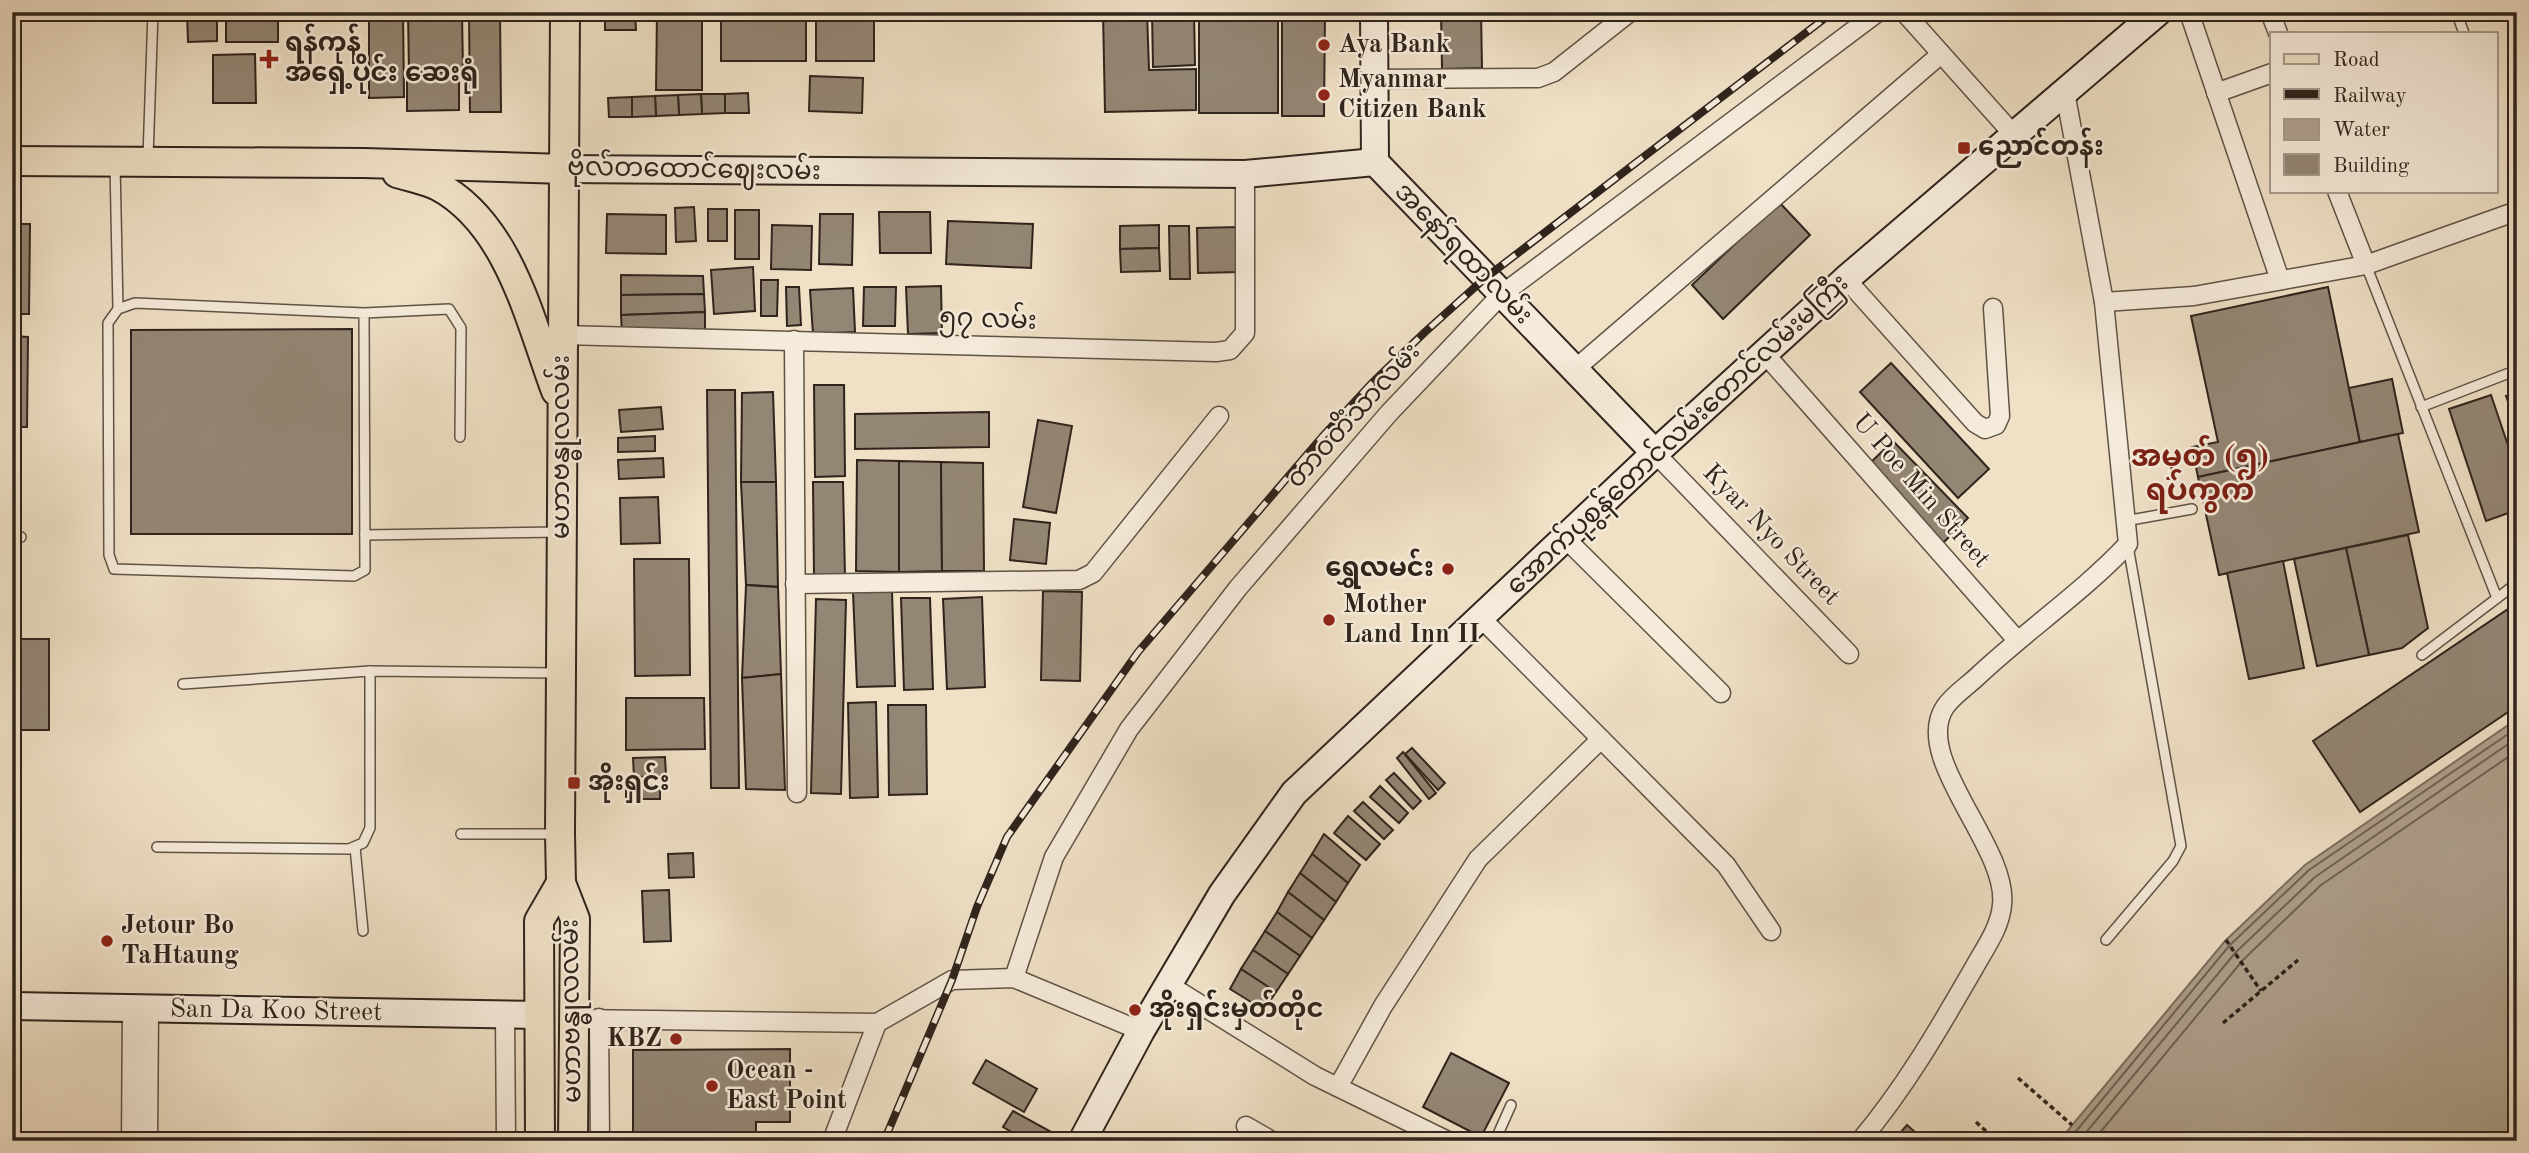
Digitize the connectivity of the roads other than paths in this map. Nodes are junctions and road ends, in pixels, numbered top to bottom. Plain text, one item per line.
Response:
1 (153, 12) edge
2 (565, 12) edge
3 (1374, 12) edge
4 (1630, 12) edge
5 (1878, 12) edge
6 (1904, 12) edge
7 (2158, 12) edge
8 (2189, 12) edge
9 (2270, 12) edge
10 (2456, 12) edge
11 (2278, 32) edge
12 (2464, 32) edge
13 (1941, 54) junction
14 (2270, 74) edge
15 (1374, 79) junction
16 (2065, 92) junction
17 (2216, 93) junction
18 (2013, 134) junction
19 (12, 161) edge
20 (115, 161) junction
21 (148, 161) junction
22 (1375, 162) junction
23 (364, 163) junction
24 (565, 169) junction
25 (1245, 174) junction
26 (2337, 192) edge
27 (2517, 211) edge
28 (2366, 265) junction
29 (1846, 279) junction
30 (2280, 280) junction
31 (1501, 295) junction
32 (2104, 302) junction
33 (1993, 308) dead end
34 (118, 309) junction
35 (364, 313) junction
36 (562, 335) junction
37 (794, 340) junction
38 (1765, 354) junction
39 (1574, 370) junction
40 (2517, 370) edge
41 (561, 406) junction
42 (2421, 407) junction
43 (1219, 416) dead end
44 (460, 437) dead end
45 (1655, 453) junction
46 (2193, 509) dead end
47 (2125, 521) junction
48 (562, 532) junction
49 (365, 535) junction
50 (1566, 539) junction
51 (2128, 544) junction
52 (2517, 583) edge
53 (795, 584) junction
54 (2497, 598) junction
55 (1481, 618) junction
56 (2017, 640) junction
57 (1849, 654) dead end
58 (2422, 655) dead end
59 (370, 671) junction
60 (561, 673) junction
61 (183, 684) dead end
62 (1721, 693) dead end
63 (1601, 739) junction
64 (797, 793) dead end
65 (461, 834) dead end
66 (560, 834) junction
67 (355, 846) junction
68 (157, 847) dead end
69 (561, 883) junction
70 (363, 930) dead end
71 (1771, 931) dead end
72 (2106, 940) dead end
73 (1014, 978) junction
74 (1169, 985) junction
75 (12, 1006) edge
76 (140, 1009) junction
77 (505, 1014) junction
78 (539, 1015) junction
79 (587, 1018) junction
80 (877, 1023) junction
81 (1141, 1031) junction
82 (1338, 1087) junction
83 (1511, 1105) dead end
84 (1245, 1126) dead end
85 (131, 1141) edge
86 (148, 1141) edge
87 (506, 1141) edge
88 (540, 1141) edge
89 (573, 1141) edge
90 (600, 1141) edge
91 (831, 1141) edge
92 (1082, 1141) edge
93 (1272, 1141) edge
94 (1448, 1141) edge
95 (1495, 1141) edge
96 (1860, 1141) edge

1 - 21 lane
2 - 24 main road, မဟာဗန္ဓုလလမ်း
3 - 15 main road, အနော်ရထာလမ်း
4 - 15 street
5 - 31 street, တာဝတိံသာလမ်း
6 - 13 street
7 - 16 main road, အောက်ပုစွန်တောင်လမ်းတောင်လမ်းမကြီး
8 - 17 street
9 - 11 street
10 - 12 lane
13 - 18 street
13 - 39 street
14 - 17 street
15 - 22 main road, အနော်ရထာလမ်း
16 - 18 main road, အောက်ပုစွန်တောင်လမ်းတောင်လမ်းမကြီး
16 - 32 street
17 - 30 street
18 - 29 main road, အောက်ပုစွန်တောင်လမ်းတောင်လမ်းမကြီး
19 - 20 main road, ဗိုလ်တထောင်ဈေးလမ်း
20 - 21 main road, ဗိုလ်တထောင်ဈေးလမ်း
20 - 34 lane
21 - 23 main road, ဗိုလ်တထောင်ဈေးလမ်း
22 - 25 main road, ဗိုလ်တထောင်ဈေးလမ်း
22 - 31 main road, အနော်ရထာလမ်း
23 - 24 main road, ဗိုလ်တထောင်ဈေးလမ်း
23 - 41 main road
24 - 25 main road, ဗိုလ်တထောင်ဈေးလမ်း
24 - 36 main road, မဟာဗန္ဓုလလမ်း
25 - 37 street, ၅၇ လမ်း
26 - 28 street
27 - 28 street
28 - 30 street
28 - 42 lane
29 - 33 street
29 - 38 main road, အောက်ပုစွန်တောင်လမ်းတောင်လမ်းမကြီး
30 - 32 street
31 - 39 main road, အနော်ရထာလမ်း
31 - 73 street, တာဝတိံသာလမ်း
32 - 47 street
34 - 35 lane
34 - 49 lane
35 - 44 lane
35 - 49 lane
36 - 37 street, ၅၇ လမ်း
36 - 41 main road, မဟာဗန္ဓုလလမ်း
37 - 53 street
38 - 45 main road, အောက်ပုစွန်တောင်လမ်းတောင်လမ်းမကြီး
38 - 56 street, U Poe Min Street
39 - 45 main road, အနော်ရထာလမ်း
40 - 42 lane
41 - 48 main road, မဟာဗန္ဓုလလမ်း
42 - 54 lane
43 - 53 street
45 - 50 main road, အောက်ပုစွန်တောင်လမ်းတောင်လမ်းမကြီး
45 - 57 street, Kyar Nyo Street
46 - 47 lane
47 - 51 street
48 - 49 lane
48 - 60 main road, မဟာဗန္ဓုလလမ်း
50 - 55 main road, အောက်ပုစွန်တောင်လမ်းတောင်လမ်းမကြီး
50 - 62 street
51 - 56 street
51 - 72 lane
52 - 54 lane
53 - 64 street
54 - 58 lane
55 - 63 street
55 - 74 main road, အောက်ပုစွန်တောင်လမ်းတောင်လမ်းမကြီး
56 - 96 street
59 - 60 lane
59 - 61 lane
59 - 67 lane
60 - 66 main road, မဟာဗန္ဓုလလမ်း
63 - 71 street
63 - 82 street
65 - 66 lane
66 - 69 main road, မဟာဗန္ဓုလလမ်း
67 - 68 lane
67 - 70 lane
69 - 78 main road, မဟာဗန္ဓုလလမ်း
69 - 79 main road, မဟာဗန္ဓုလလမ်း
73 - 80 street
73 - 81 street
74 - 81 main road, အောက်ပုစွန်တောင်လမ်းတောင်လမ်းမကြီး
74 - 82 street
75 - 76 main road, San Da Koo Street
76 - 77 main road, San Da Koo Street
76 - 85 street
76 - 86 street
77 - 78 main road, San Da Koo Street
77 - 87 street
78 - 88 main road, မဟာဗန္ဓုလလမ်း
79 - 80 street
79 - 89 main road, မဟာဗန္ဓုလလမ်း
79 - 90 street
80 - 91 street
81 - 92 main road, အောက်ပုစွန်တောင်လမ်းတောင်လမ်းမကြီး
82 - 94 street
83 - 95 lane
84 - 93 street

